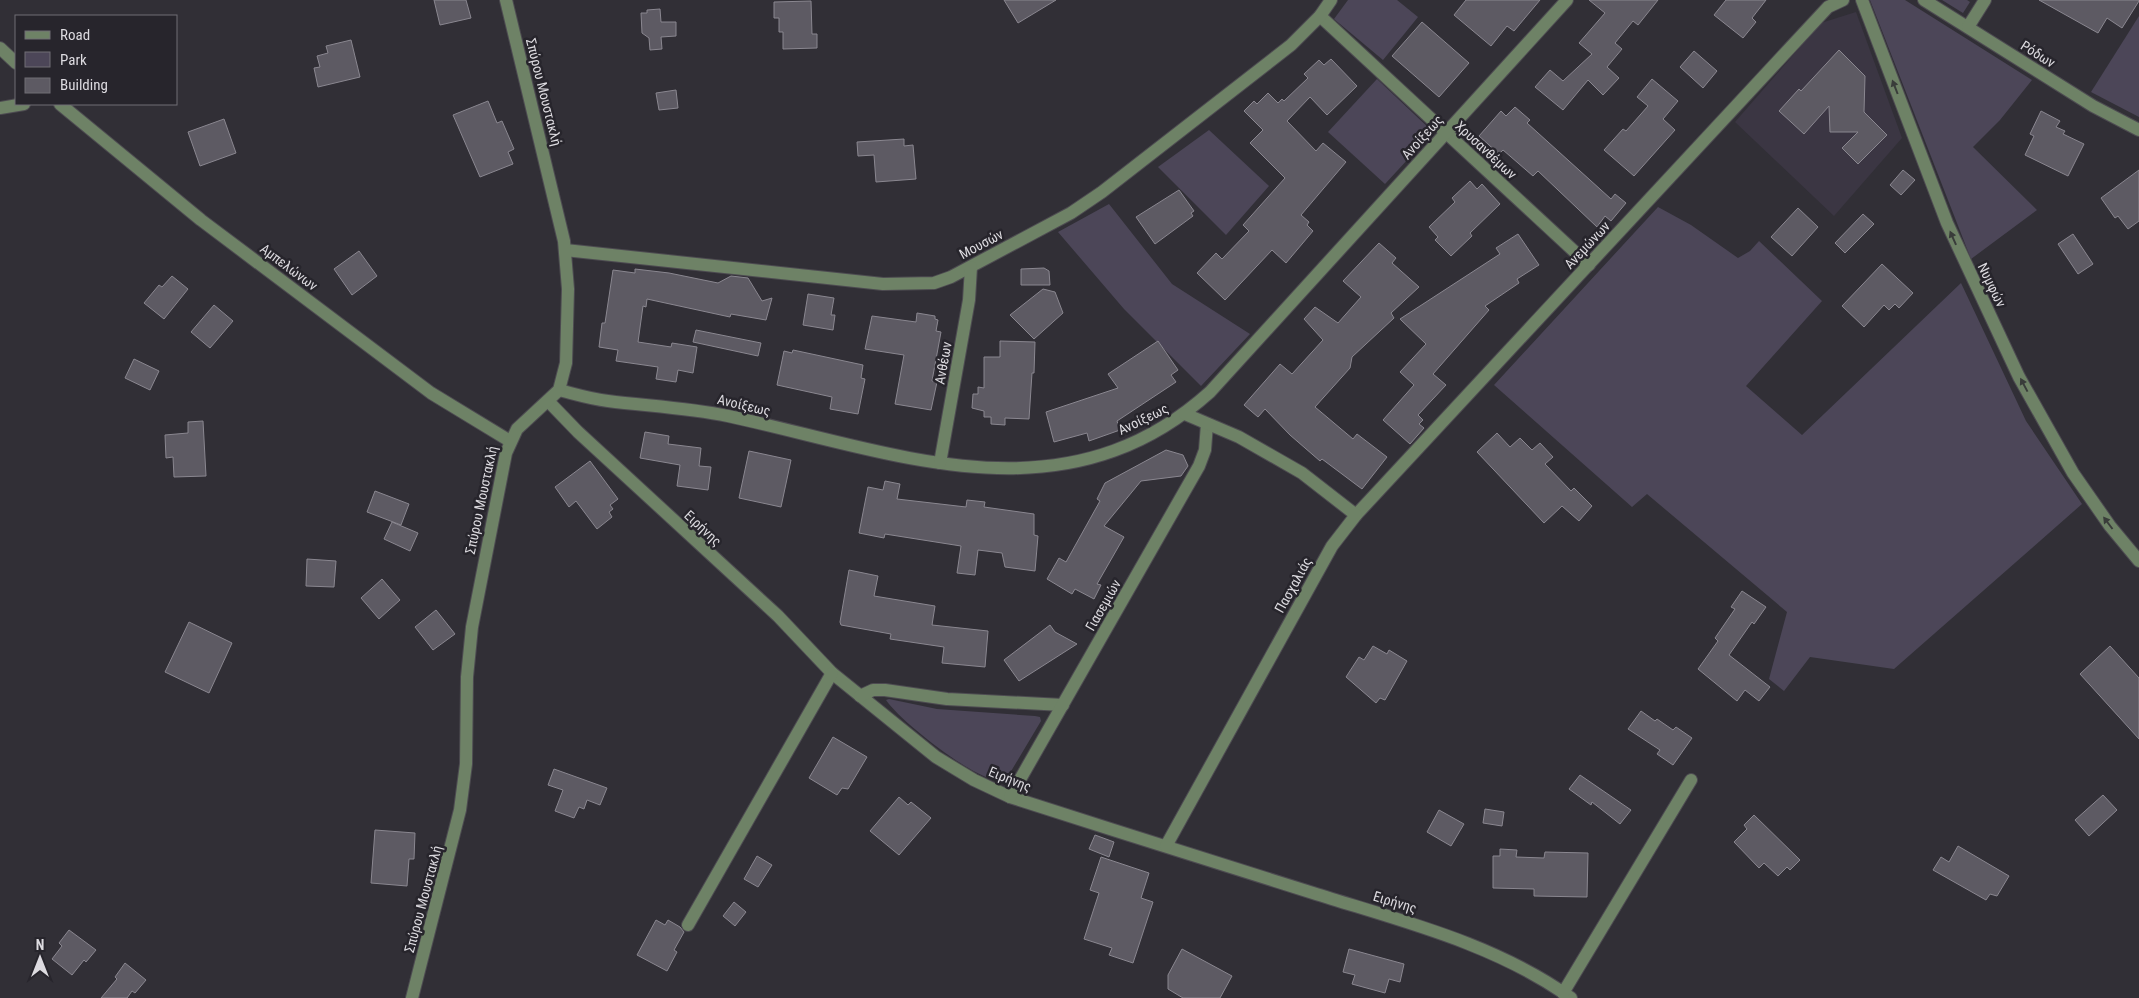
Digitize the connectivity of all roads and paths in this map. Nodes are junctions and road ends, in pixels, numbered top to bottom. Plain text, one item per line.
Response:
1 (506, 0) edge
2 (1331, 0) edge
3 (1567, 0) edge
4 (1843, 0) edge
5 (1862, 0) edge
6 (1924, 0) edge
7 (1985, 0) edge
8 (1320, 16) junction
9 (1968, 28) junction
10 (0, 48) edge
11 (15, 62) edge
12 (18, 105) edge
13 (61, 105) edge
14 (0, 108) edge
15 (2139, 130) edge
16 (1446, 132) junction
17 (565, 250) junction
18 (1589, 265) junction
19 (971, 267) junction
20 (559, 390) junction
21 (549, 402) junction
22 (1185, 414) junction
23 (1207, 424) junction
24 (510, 441) junction
25 (940, 463) junction
26 (1356, 515) junction
27 (2139, 561) edge
28 (832, 674) junction
29 (860, 696) junction
30 (1063, 705) junction
31 (1691, 780) dead end
32 (1010, 797) junction
33 (1166, 846) junction
34 (688, 925) dead end
35 (1567, 995) edge
36 (412, 998) edge

1 - 17 street, Σπύρου Μουστακλή
2 - 8 street, Μουσών
3 - 16 street, Ανοίξεως
4 - 18 street, Ανεμώνων
27 -> 5 street, Νυμφών
6 - 9 street, Ρόδων
7 - 9 street
8 - 16 street, Χρυσανθέμων
8 - 19 street, Μουσών
9 - 15 street, Ρόδων
10 - 11 street
12 - 14 street
13 - 24 street, Αμπελώνων
16 - 18 street, Χρυσανθέμων
16 - 22 street, Ανοίξεως
17 - 19 street, Μουσών
17 - 20 street, Σπύρου Μουστακλή
18 - 26 street, Ανεμώνων
19 - 25 street, Ανθέων
20 - 21 street, Σπύρου Μουστακλή
20 - 25 street, Ανοίξεως
21 - 24 street, Σπύρου Μουστακλή
21 - 28 street, Ειρήνης
22 - 23 street
22 - 25 street, Ανοίξεως
23 - 26 street
23 - 30 street, Γιασεμιών
24 - 36 street, Σπύρου Μουστακλή
26 - 33 street, Πασχαλιάς
28 - 29 street, Ειρήνης
28 - 34 street
29 - 30 street
29 - 32 street, Ειρήνης
30 - 32 street, Γιασεμιών
31 - 35 street
32 - 33 street, Ειρήνης
33 - 35 street, Ειρήνης

